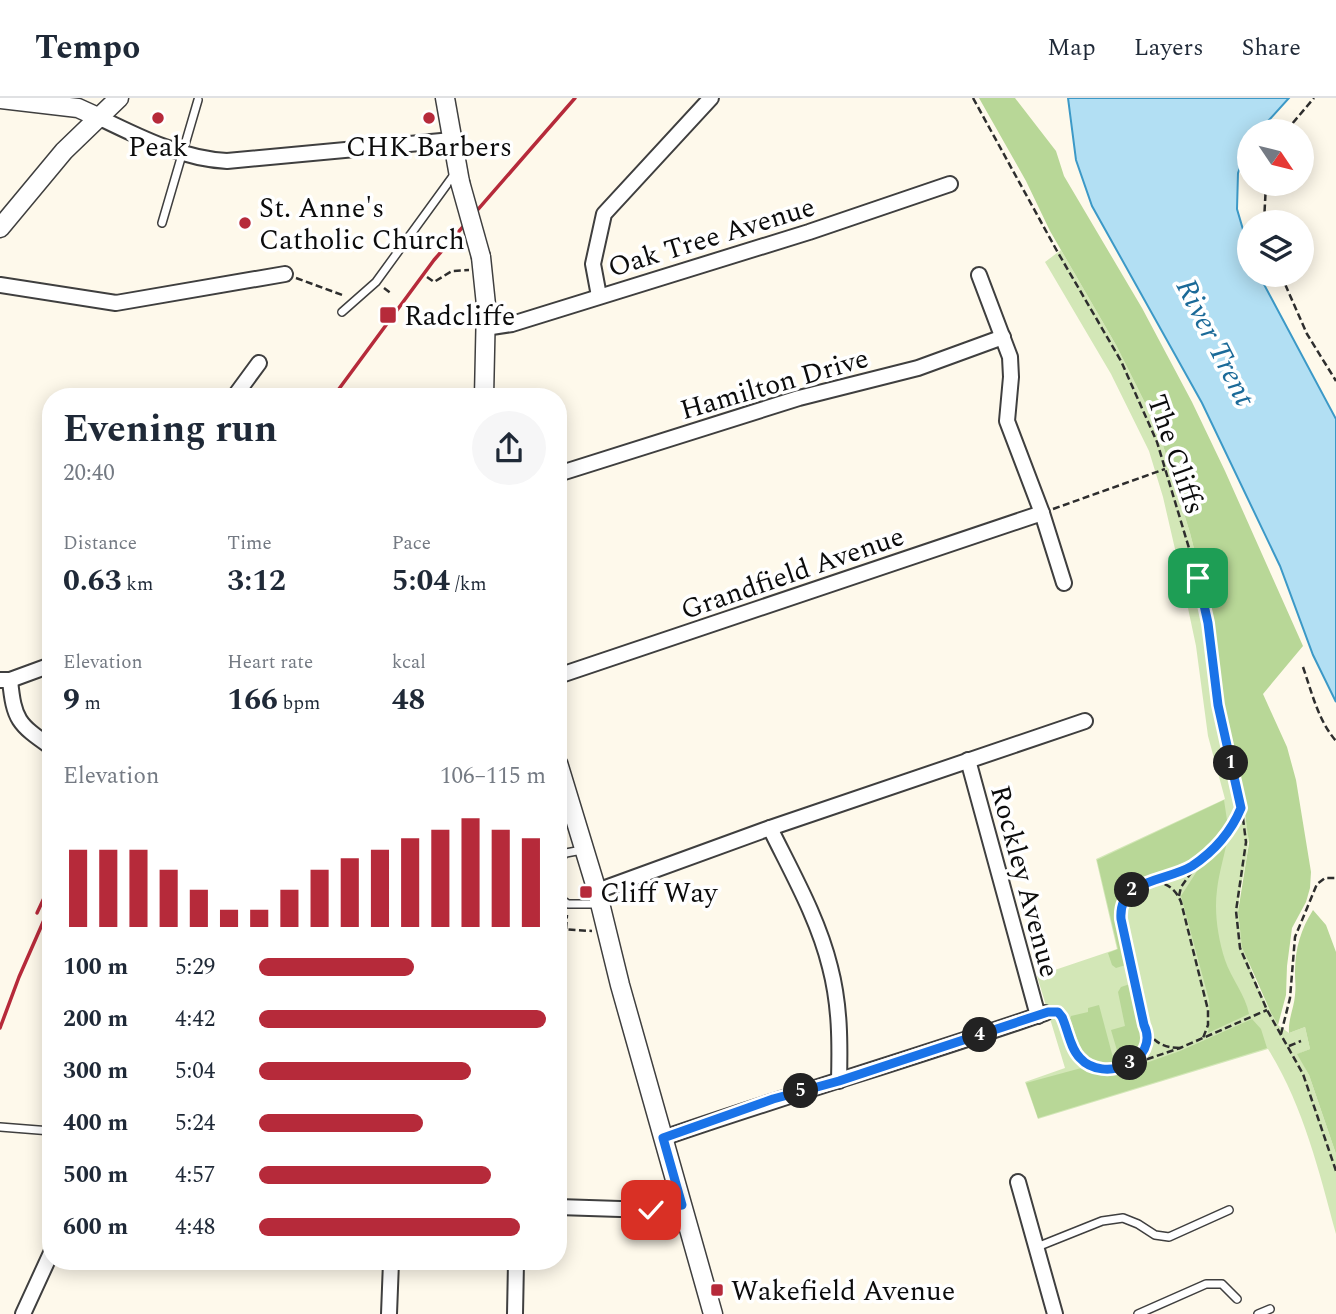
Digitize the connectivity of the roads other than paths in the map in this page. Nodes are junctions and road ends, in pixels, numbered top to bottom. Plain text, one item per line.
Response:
1 (119, 98) edge
2 (445, 98) edge
3 (711, 98) edge
4 (0, 99) edge
5 (198, 100) dead end
6 (100, 118) junction
7 (452, 140) junction
8 (183, 153) junction
9 (459, 176) junction
10 (950, 184) dead end
11 (162, 223) dead end
12 (0, 228) edge
13 (285, 274) road end
14 (979, 275) dead end
15 (0, 285) edge
16 (599, 296) junction
17 (342, 312) dead end
18 (485, 328) junction
19 (1003, 337) junction
20 (259, 363) dead end
21 (241, 388) edge
22 (484, 388) edge
23 (567, 471) edge
24 (1042, 513) junction
25 (1064, 583) dead end
26 (42, 668) edge
27 (567, 673) edge
28 (5, 680) edge
29 (1085, 721) dead end
30 (42, 740) edge
31 (968, 760) junction
32 (567, 794) edge
33 (770, 828) junction
34 (583, 850) junction
35 (567, 853) edge
36 (598, 897) junction
37 (567, 903) edge
38 (1041, 1015) junction
39 (1123, 1067) road end
40 (839, 1081) junction
41 (0, 1127) edge
42 (42, 1130) edge
43 (663, 1138) junction
44 (1018, 1182) dead end
45 (682, 1205) junction
46 (567, 1207) edge
47 (1229, 1210) dead end
48 (1036, 1247) junction
49 (43, 1270) edge
50 (391, 1270) edge
51 (516, 1270) edge
52 (1237, 1298) dead end
53 (1270, 1309) dead end
54 (23, 1314) edge
55 (388, 1314) edge
56 (514, 1314) edge
57 (713, 1314) edge
58 (1055, 1314) edge
59 (1138, 1314) edge
60 (1258, 1314) edge

1 - 6 street
2 - 7 street
3 - 16 street
4 - 6 street
5 - 8 lane
6 - 8 street
6 - 12 street
7 - 8 street
7 - 9 street
8 - 11 lane
9 - 17 lane
9 - 18 street, bridge
10 - 16 street, Oak Tree Avenue
13 - 15 street
14 - 19 street
16 - 18 street, Oak Tree Avenue
18 - 22 street
19 - 23 street, Hamilton Drive
19 - 24 street
20 - 21 street
24 - 25 street
24 - 27 street, Grandfield Avenue
26 - 28 street
28 - 30 street
29 - 31 street
31 - 33 street
31 - 38 street, Rockley Avenue
32 - 34 street
33 - 36 street
33 - 40 street
34 - 35 lane
34 - 36 street
36 - 37 lane
36 - 43 street
38 - 39 lane
38 - 40 street
40 - 43 street
41 - 42 lane
43 - 45 street
44 - 48 street
45 - 46 street
45 - 57 street
47 - 48 lane
48 - 58 street
49 - 54 street
50 - 55 street
51 - 56 street
52 - 59 lane
53 - 60 lane

